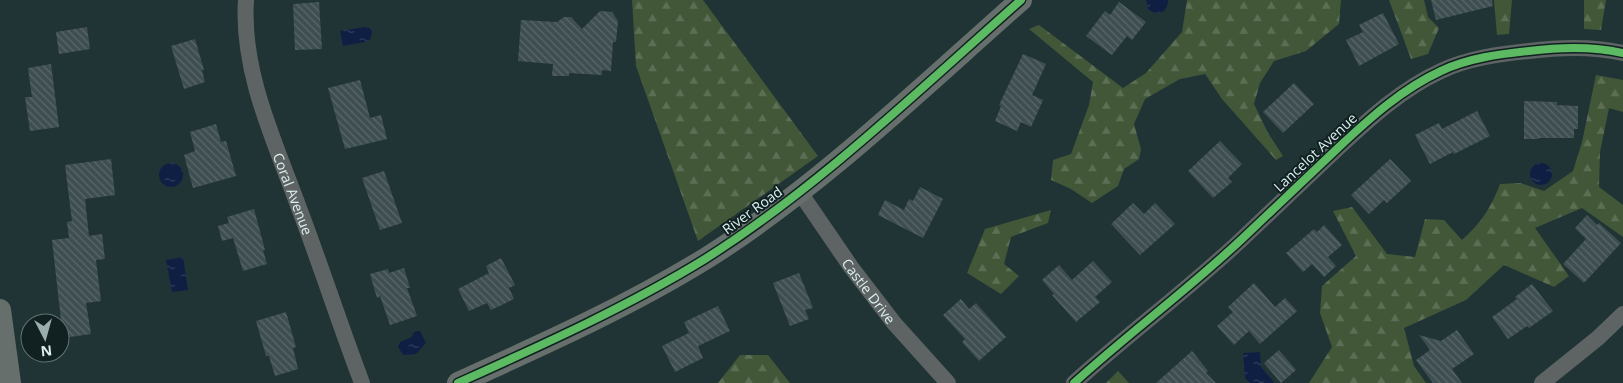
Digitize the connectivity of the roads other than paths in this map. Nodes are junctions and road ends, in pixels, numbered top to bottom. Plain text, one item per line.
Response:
1 (246, 0) edge
2 (1020, 0) edge
3 (1623, 53) edge
4 (799, 192) junction
5 (0, 310) edge
6 (1623, 314) edge
7 (10, 383) edge
8 (362, 383) edge
9 (458, 383) edge
10 (948, 383) edge
11 (1074, 383) edge
12 (1542, 383) edge

1 - 8 street, Coral Avenue
2 - 4 street, River Road
3 - 11 street, Lancelot Avenue
4 - 9 street, River Road
4 - 10 street, Castle Drive
5 - 7 street
6 - 12 street

